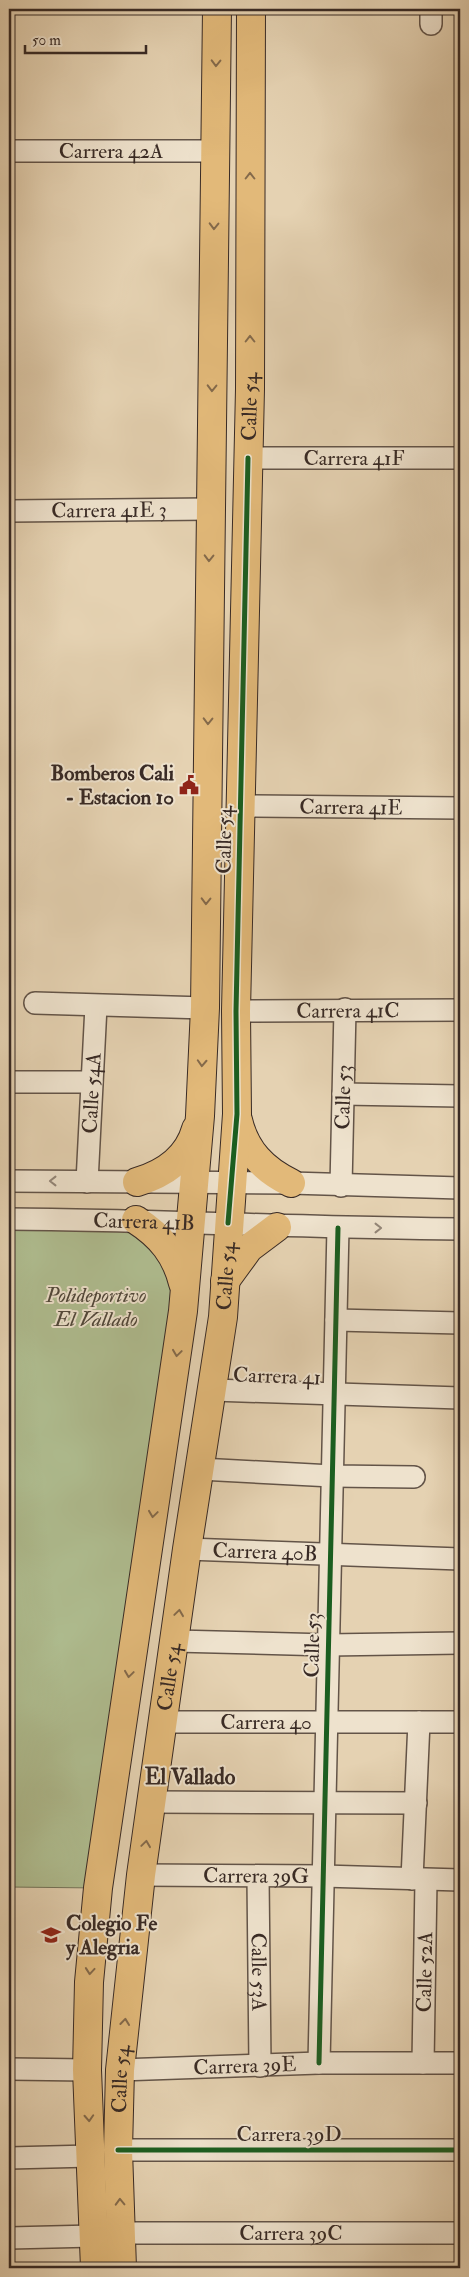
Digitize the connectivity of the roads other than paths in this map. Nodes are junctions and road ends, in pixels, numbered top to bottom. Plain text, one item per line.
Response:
1 (216, 11) edge
2 (251, 13) edge
3 (9, 151) edge
4 (215, 152) junction
5 (248, 458) junction
6 (460, 458) edge
7 (210, 510) junction
8 (9, 511) edge
9 (241, 806) junction
10 (460, 808) edge
11 (35, 1004) dead end
12 (96, 1006) junction
13 (205, 1008) junction
14 (346, 1009) junction
15 (460, 1010) edge
16 (236, 1011) junction
17 (9, 1082) edge
18 (92, 1082) junction
19 (343, 1094) junction
20 (460, 1096) edge
21 (237, 1114) junction
22 (200, 1116) junction
23 (9, 1181) edge
24 (87, 1182) junction
25 (137, 1182) junction
26 (291, 1183) junction
27 (194, 1184) junction
28 (231, 1184) junction
29 (341, 1186) junction
30 (460, 1188) edge
31 (9, 1219) edge
32 (136, 1220) junction
33 (191, 1223) junction
34 (228, 1223) junction
35 (277, 1226) junction
36 (338, 1228) junction
37 (460, 1229) edge
38 (225, 1280) junction
39 (184, 1299) junction
40 (223, 1317) junction
41 (336, 1320) junction
42 (460, 1323) edge
43 (213, 1390) junction
44 (334, 1394) junction
45 (460, 1398) edge
46 (200, 1468) junction
47 (332, 1476) junction
48 (414, 1477) dead end
49 (187, 1549) junction
50 (330, 1555) junction
51 (460, 1559) edge
52 (175, 1641) junction
53 (460, 1643) edge
54 (328, 1645) junction
55 (164, 1722) junction
56 (326, 1722) junction
57 (419, 1722) junction
58 (460, 1722) edge
59 (152, 1802) junction
60 (325, 1803) junction
61 (416, 1804) junction
62 (141, 1875) junction
63 (323, 1876) junction
64 (258, 1877) junction
65 (419, 1880) junction
66 (460, 1880) edge
67 (319, 2063) junction
68 (423, 2063) junction
69 (460, 2063) edge
70 (260, 2066) junction
71 (9, 2069) edge
72 (87, 2070) junction
73 (120, 2070) junction
74 (118, 2150) junction
75 (460, 2150) edge
76 (91, 2156) junction
77 (9, 2158) edge
78 (121, 2233) junction
79 (460, 2233) edge
80 (94, 2236) junction
81 (9, 2238) edge
82 (95, 2268) edge
83 (122, 2268) edge

1 -> 4 main road, Calle 54
5 -> 2 main road, Calle 54
3 - 4 street, Carrera 42A
4 -> 7 main road, Calle 54
5 - 6 street, Carrera 41F
5 - 9 main road, Calle 54
7 - 8 street, Carrera 41E 3
7 -> 13 main road, Calle 54
9 - 10 street, Carrera 41E
9 - 16 main road, Calle 54
11 - 12 street
12 - 13 street
12 - 18 street, Calle 54A
13 -> 22 main road, Calle 54
14 - 15 street, Carrera 41C
14 - 16 street, Carrera 41C
14 - 19 street, Calle 53
16 - 21 main road, Calle 54
17 - 18 street
18 - 24 street, Calle 54A
19 - 20 street
19 - 29 street, Calle 53
21 - 26 main road
21 - 28 main road, Calle 54
22 - 25 main road
22 - 27 main road, Calle 54
24 -> 23 street, Carrera 41B
24 - 25 street, Carrera 41B
25 - 27 street, Carrera 41B
26 - 28 street, Carrera 41B
26 - 29 street, Carrera 41B
27 - 28 street, Carrera 41B
27 - 33 main road, Calle 54
28 - 34 main road, Calle 54
29 - 30 street, Carrera 41B
31 - 32 street, Carrera 41B
32 - 33 street, Carrera 41B
32 - 39 main road
33 - 34 street, Carrera 41B
33 - 39 main road, Calle 54
34 - 35 street, Carrera 41B
34 - 38 main road, Calle 54
35 - 36 street, Carrera 41B
35 - 38 main road
36 -> 37 street, Carrera 41B
36 - 41 street, Calle 53
38 - 40 main road, Calle 54
39 - 40 main road
39 -> 72 main road, Calle 54
40 - 43 main road, Calle 54
41 - 42 street
41 - 44 street, Calle 53
43 - 44 street, Carrera 41
43 - 46 main road, Calle 54
44 - 45 street, Carrera 41
44 - 47 street, Calle 53
46 - 47 street
46 - 49 main road, Calle 54
47 - 48 street
47 - 50 street, Calle 53
49 - 50 street, Carrera 40B
52 -> 49 main road, Calle 54
50 - 51 street, Carrera 40B
50 - 54 street, Calle 53
52 - 54 street
52 - 55 main road, Calle 54
53 - 54 street
54 - 56 street, Calle 53
55 - 56 street, Carrera 40
55 - 59 main road, Calle 54
56 - 57 street, Carrera 40
56 - 60 street, Calle 53
57 - 58 street, Carrera 40
57 - 61 street, Calle 52A
59 - 60 street
62 -> 59 main road, Calle 54
60 - 61 street
60 - 63 street, Calle 53
61 - 65 street, Calle 52A
62 - 64 street, Carrera 39G
73 -> 62 main road, Calle 54
63 - 64 street, Carrera 39G
63 - 65 street, Carrera 39G
63 - 67 street, Calle 53
64 - 70 street, Calle 53A
65 - 66 street, Carrera 39G
65 - 68 street, Calle 52A
67 - 68 street, Carrera 39E
67 - 70 street, Carrera 39E
68 - 69 street, Carrera 39E
70 - 73 street, Carrera 39E
71 - 72 street
72 -> 76 main road, Calle 54
73 - 74 main road, Calle 54
74 - 75 street, Carrera 39D
78 -> 74 main road, Calle 54
76 - 77 street
76 - 80 main road, Calle 54
78 - 79 street, Carrera 39C
78 - 83 main road, Calle 54
80 - 81 street
80 - 82 main road, Calle 54

